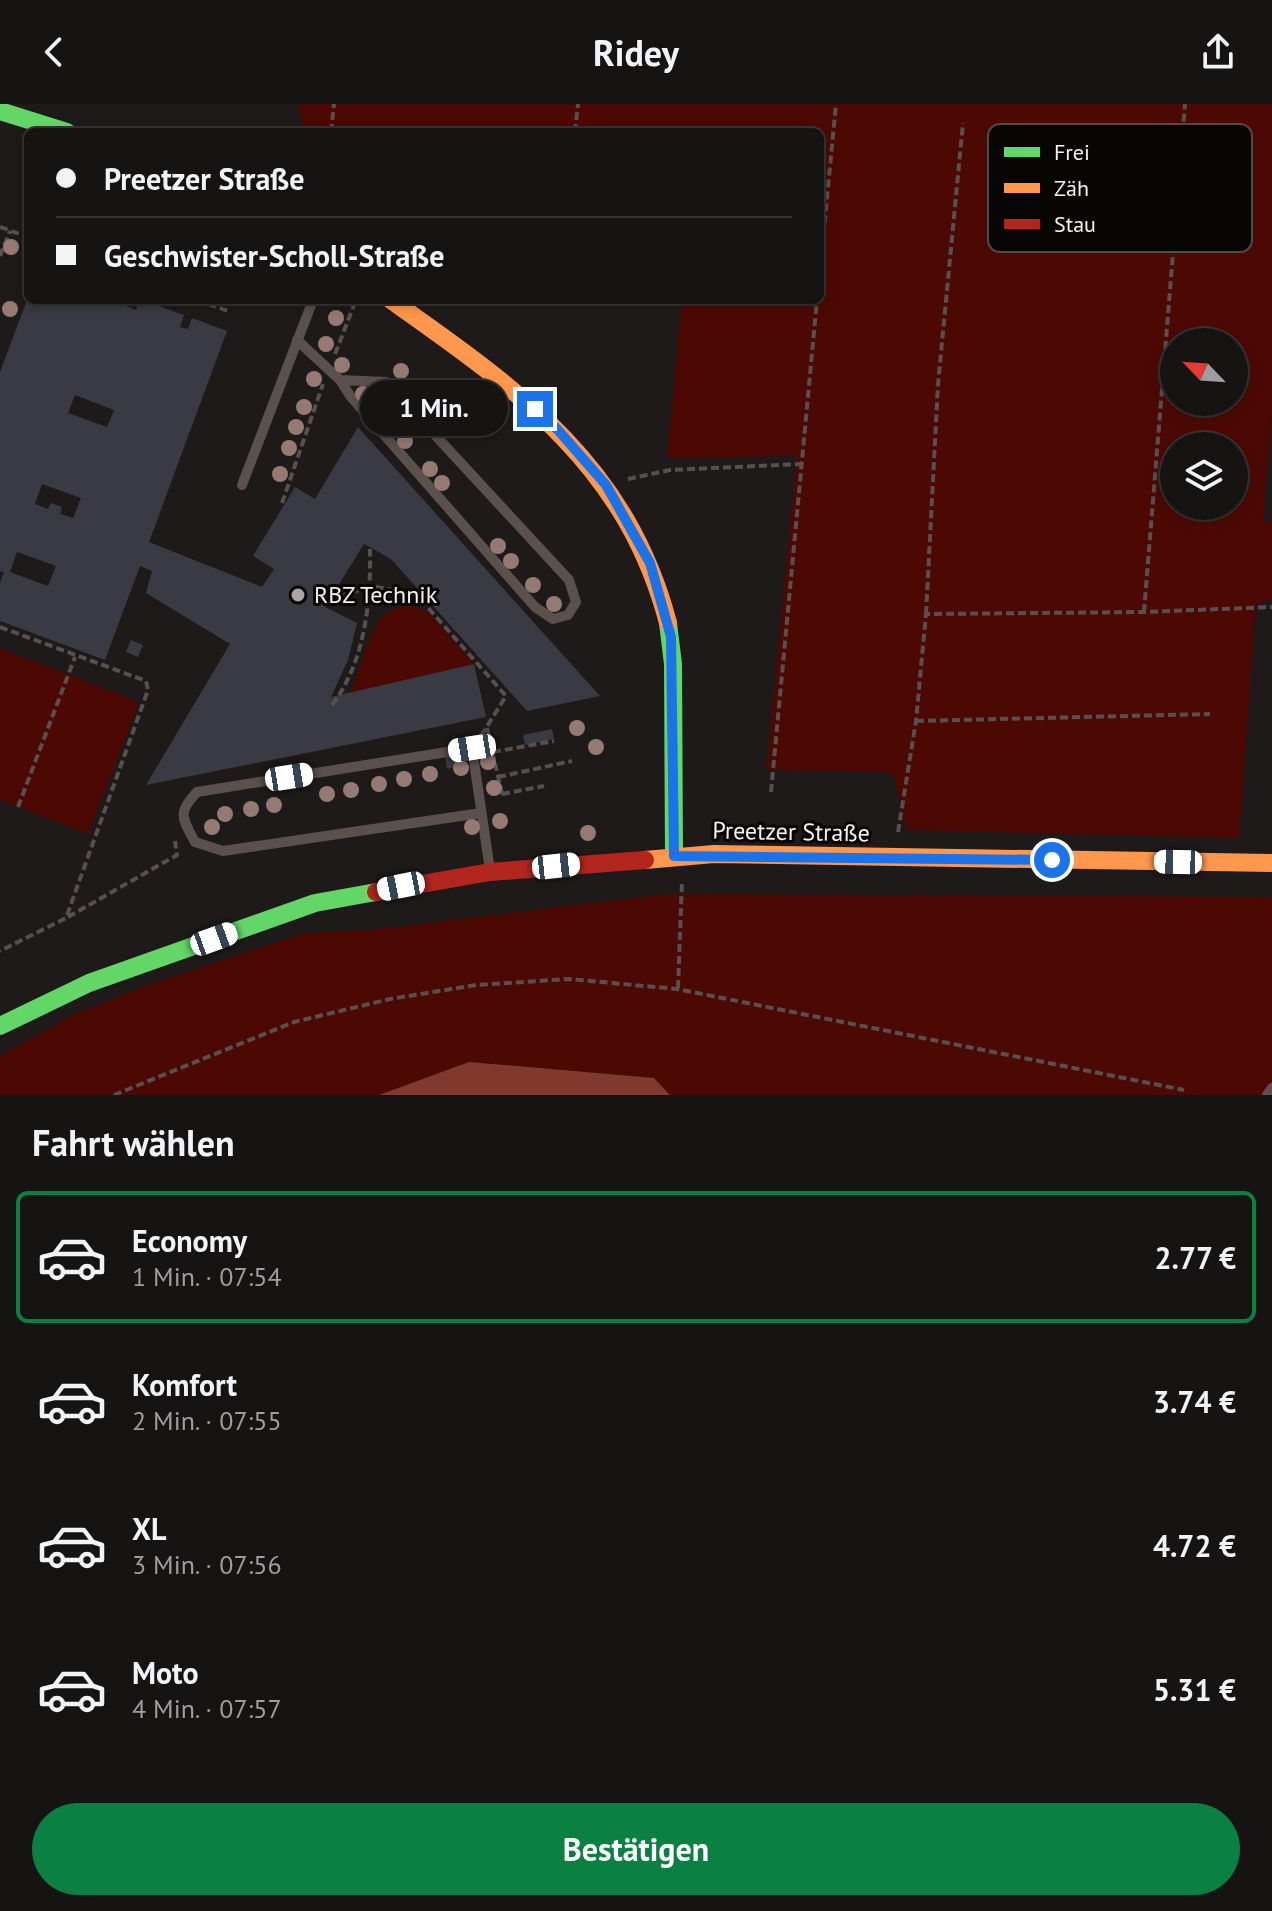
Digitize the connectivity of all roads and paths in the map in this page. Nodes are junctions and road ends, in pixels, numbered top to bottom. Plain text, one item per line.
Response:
1 (334, 104) edge
2 (578, 104) edge
3 (836, 104) edge
4 (1185, 104) edge
5 (0, 111) edge
6 (963, 123) dead end
7 (1183, 124) edge
8 (54, 128) edge
9 (331, 128) edge
10 (575, 128) edge
11 (0, 227) edge
12 (824, 229) edge
13 (10, 231) junction
14 (24, 236) edge
15 (1173, 252) edge
16 (0, 256) edge
17 (208, 304) edge
18 (311, 304) edge
19 (354, 304) edge
20 (397, 304) edge
21 (817, 304) edge
22 (228, 311) dead end
23 (297, 340) junction
24 (329, 369) junction
25 (340, 380) junction
26 (801, 464) junction
27 (242, 485) dead end
28 (606, 485) junction
29 (282, 503) dead end
30 (370, 549) dead end
31 (371, 586) junction
32 (330, 600) dead end
33 (1272, 607) edge
34 (1144, 612) junction
35 (926, 614) junction
36 (0, 627) edge
37 (75, 657) junction
38 (332, 705) dead end
39 (1210, 714) dead end
40 (916, 721) junction
41 (487, 728) junction
42 (554, 741) dead end
43 (472, 748) junction
44 (493, 752) junction
45 (572, 761) dead end
46 (498, 777) junction
47 (544, 786) dead end
48 (771, 792) dead end
49 (502, 794) junction
50 (480, 799) junction
51 (18, 807) dead end
52 (481, 813) junction
53 (183, 819) junction
54 (678, 855) junction
55 (895, 857) junction
56 (1272, 863) edge
57 (490, 872) junction
58 (66, 918) junction
59 (0, 951) edge
60 (677, 989) junction
61 (0, 1026) edge
62 (1272, 1088) edge
63 (1184, 1090) dead end
64 (114, 1095) edge
65 (1267, 1095) edge

1 - 9 path
2 - 10 path
3 - 12 path
4 - 7 path
5 - 8 street
6 - 35 path
11 - 13 path
13 - 14 path
13 - 16 path
15 - 34 path
17 - 22 path
18 - 23 lane
19 - 24 path
20 - 28 street
21 - 26 path
23 - 24 lane
23 - 27 lane
24 - 25 lane
24 - 29 path
25 - 25 lane
26 - 28 path
26 - 48 path
28 - 54 street
30 - 31 path
31 - 32 path
31 - 38 path
31 - 41 path
33 - 34 path
34 - 35 path
35 - 40 path
36 - 37 path
37 - 51 path
37 - 58 path
39 - 40 path
40 - 55 path
41 - 43 path
41 - 44 path
42 - 44 path
43 - 50 lane
43 - 53 lane
44 - 46 path
45 - 46 path
46 - 49 path
47 - 49 path
49 - 50 path
50 - 52 lane
52 - 53 lane
52 - 57 lane
53 - 58 path
54 - 55 street, Preetzer Straße
54 - 57 street, Preetzer Straße
54 - 60 path
55 - 56 street, Preetzer Straße
57 - 61 street, Preetzer Straße
58 - 59 path
60 - 63 path
60 - 64 path
62 - 65 lane

